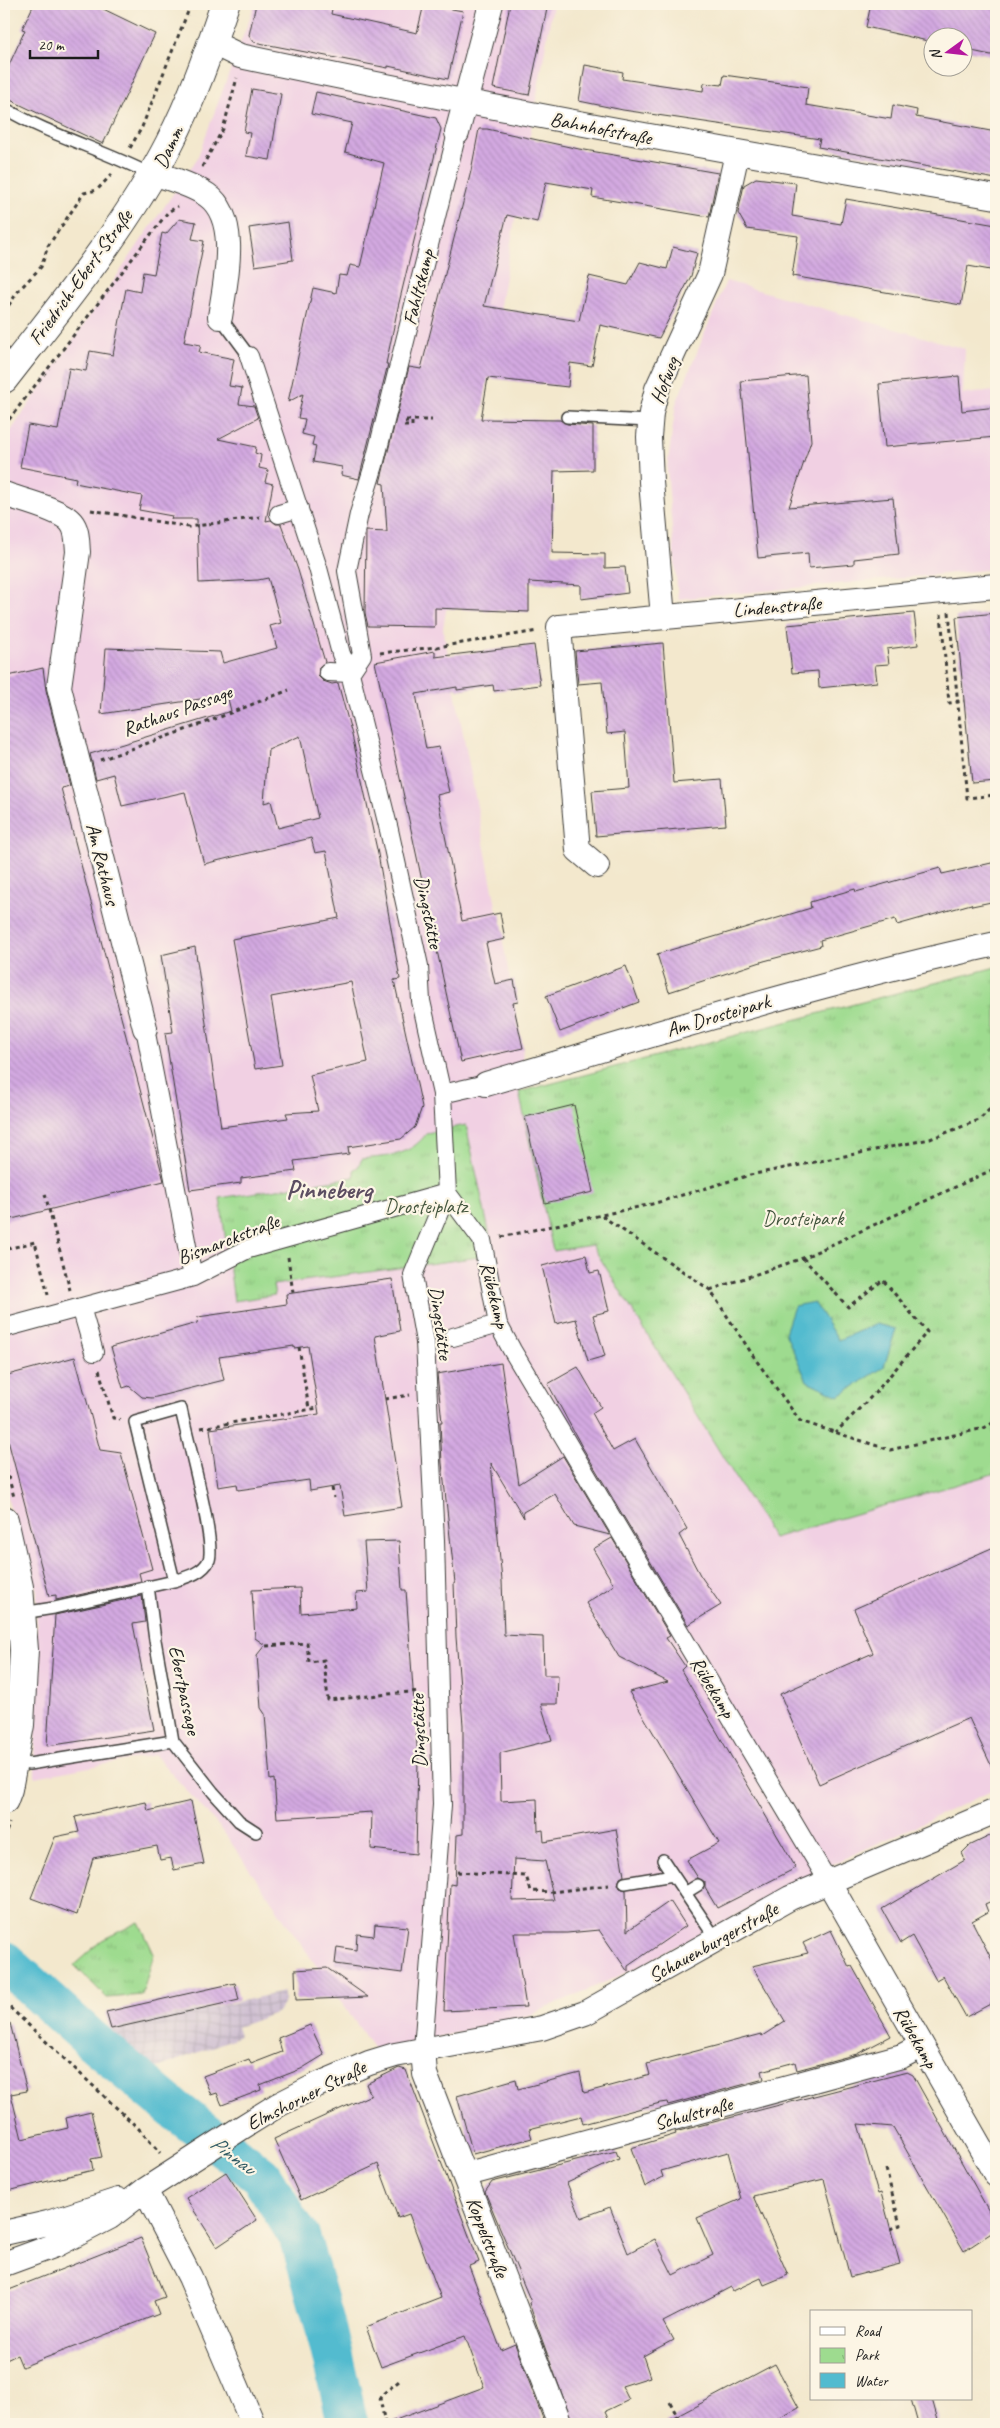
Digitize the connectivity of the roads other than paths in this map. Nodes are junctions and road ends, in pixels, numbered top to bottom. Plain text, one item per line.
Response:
1 (225, 4) edge
2 (491, 4) edge
3 (210, 42) junction
4 (465, 103) junction
5 (4, 108) edge
6 (457, 133) joint
7 (738, 154) junction
8 (152, 174) junction
9 (996, 197) edge
10 (220, 317) joint
11 (249, 356) joint
12 (4, 379) edge
13 (567, 417) dead end
14 (650, 421) junction
15 (4, 494) edge
16 (299, 508) junction
17 (279, 514) road end
18 (347, 571) junction
19 (996, 586) edge
20 (329, 608) junction
21 (663, 617) junction
22 (328, 672) dead end
23 (350, 673) junction
24 (597, 866) dead end
25 (996, 944) edge
26 (145, 1028) joint
27 (486, 1084) joint
28 (442, 1094) junction
29 (447, 1194) junction
30 (193, 1277) junction
31 (78, 1308) junction
32 (498, 1324) junction
33 (4, 1328) edge
34 (425, 1342) junction
35 (94, 1352) road end
36 (4, 1522) edge
37 (174, 1581) junction
38 (148, 1586) junction
39 (22, 1613) junction
40 (173, 1741) junction
41 (9, 1758) edge
42 (4, 1800) edge
43 (996, 1811) edge
44 (256, 1832) dead end
45 (663, 1860) dead end
46 (673, 1875) junction
47 (828, 1881) junction
48 (625, 1883) road end
49 (698, 1885) dead end
50 (685, 1893) junction
51 (716, 1940) junction
52 (921, 2046) junction
53 (423, 2049) junction
54 (464, 2175) junction
55 (996, 2176) edge
56 (145, 2190) junction
57 (4, 2233) edge
58 (4, 2264) edge
59 (253, 2424) edge
60 (560, 2424) edge

1 - 3 main road, Damm
2 - 4 street, Fahltskamp
3 - 4 street, Bahnhofstraße
3 - 8 main road, Damm
4 - 6 street, Fahltskamp
4 - 7 street, Bahnhofstraße
5 - 8 lane
6 - 18 street, Fahltskamp
7 - 9 street, Bahnhofstraße
7 - 14 street, Hofweg
8 - 10 street, Damm
8 - 12 main road, Friedrich-Ebert-Straße
10 - 11 lane
11 - 16 street
13 - 14 lane
14 - 21 street, Hofweg
15 - 26 street, Am Rathaus
16 - 17 street
16 - 20 street, Dingstätte
18 - 20 street, Fahltskamp
18 - 23 street, Fahltskamp
19 - 21 street, Lindenstraße
20 - 23 street, Dingstätte
21 - 24 street, Lindenstraße
22 - 23 street
23 - 28 street, Dingstätte
25 - 27 street, Am Drosteipark
26 - 30 street, Am Rathaus
27 - 28 street, Am Drosteipark
28 - 29 street, Dingstätte
29 - 30 street, Bismarckstraße
29 - 32 street, Rübekamp
29 - 34 street, Dingstätte
30 - 31 street, Bismarckstraße
31 - 33 street, Bismarckstraße
31 - 35 street
32 - 34 street
32 - 47 street, Rübekamp
34 - 53 street, Dingstätte
36 - 39 main road
37 - 37 lane
37 - 38 lane
38 - 39 lane
38 - 40 lane, Ebertpassage
39 - 41 main road
40 - 41 lane
40 - 44 lane, Ebertpassage
41 - 42 main road
43 - 47 street, Schauenburgerstraße
45 - 46 lane
46 - 48 lane
46 - 50 lane
47 - 51 street, Schauenburgerstraße
47 - 52 street, Rübekamp
49 - 50 lane
50 - 51 lane
51 - 53 street, Schauenburgerstraße
52 - 54 street, Schulstraße
52 - 55 street, Rübekamp
53 - 54 street, Koppelstraße
53 - 56 street, Elmshorner Straße
54 - 60 street, Koppelstraße
56 - 57 street, Elmshorner Straße
56 - 58 street, Elmshorner Straße
56 - 59 street

